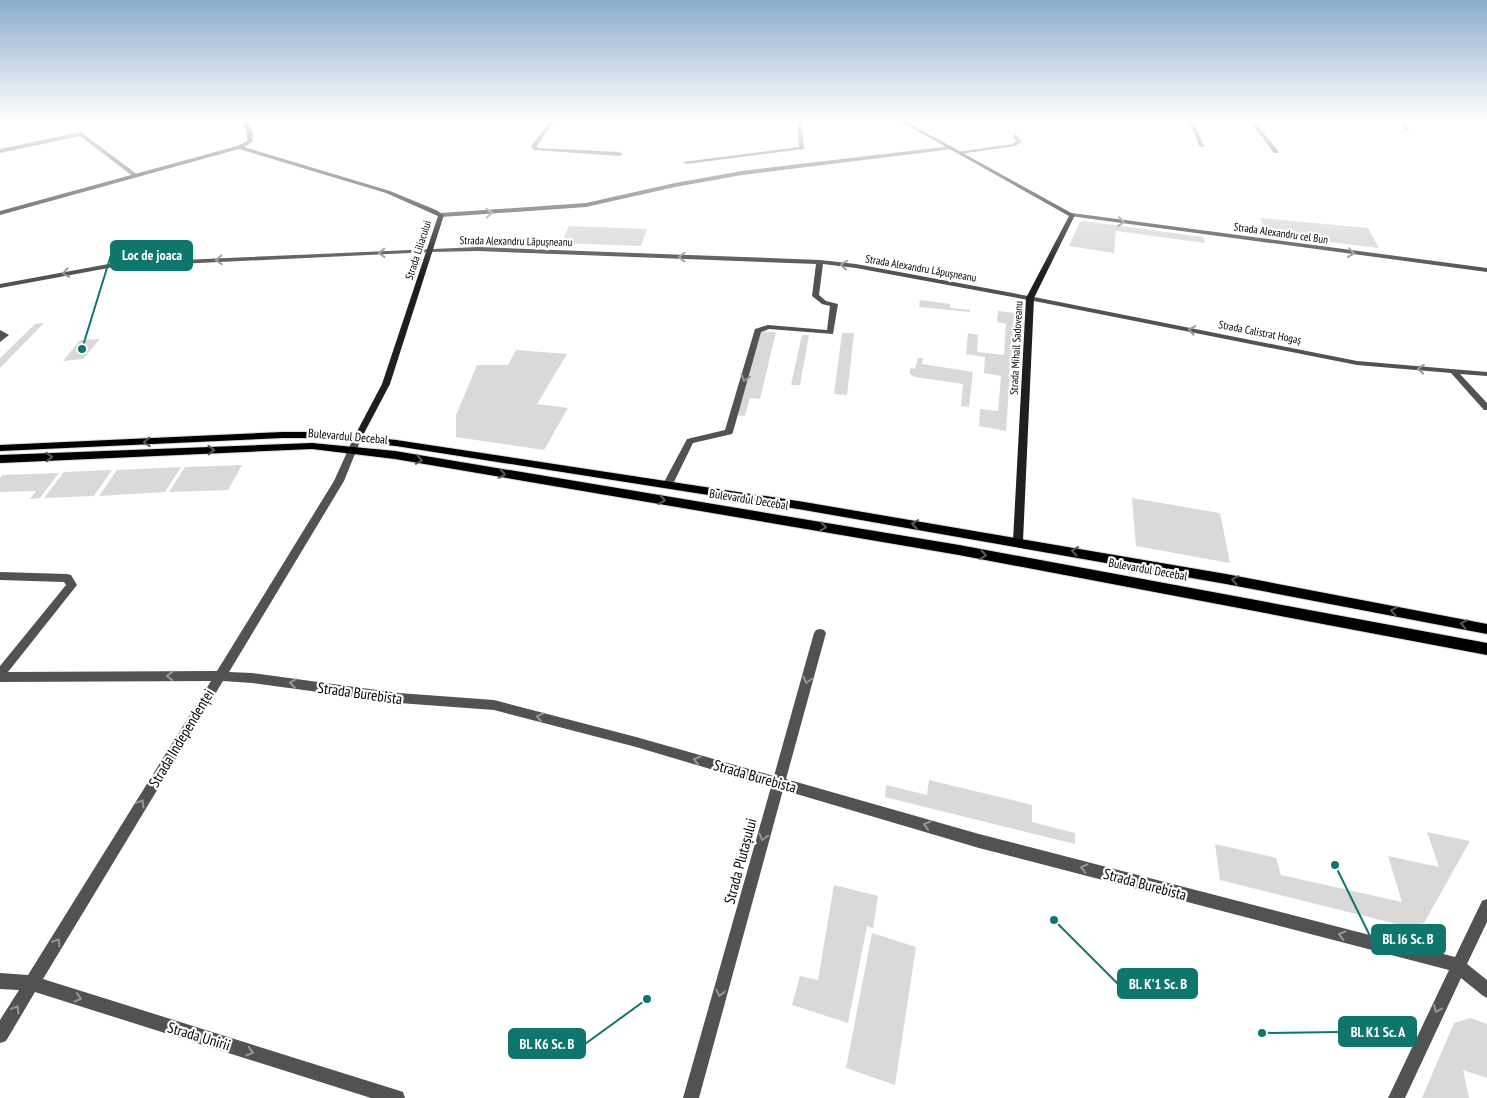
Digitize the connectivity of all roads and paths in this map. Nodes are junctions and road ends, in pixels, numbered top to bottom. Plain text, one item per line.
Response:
1 (130, 171) edge
2 (153, 171) edge
3 (318, 171) edge
4 (763, 171) edge
5 (994, 171) edge
6 (136, 176) junction
7 (0, 213) edge
8 (1072, 215) junction
9 (441, 216) junction
10 (430, 250) junction
11 (820, 262) junction
12 (1487, 270) edge
13 (0, 286) edge
14 (1030, 298) junction
15 (0, 332) edge
16 (0, 340) edge
17 (1454, 372) junction
18 (1487, 374) edge
19 (1487, 408) edge
20 (355, 445) junction
21 (0, 448) edge
22 (0, 459) edge
23 (668, 484) junction
24 (1018, 541) junction
25 (0, 576) edge
26 (1487, 629) edge
27 (820, 633) dead end
28 (1487, 649) edge
29 (0, 676) edge
30 (219, 676) junction
31 (778, 782) junction
32 (1487, 906) edge
33 (1457, 965) junction
34 (0, 981) edge
35 (31, 983) junction
36 (1487, 990) edge
37 (0, 1035) edge
38 (397, 1098) edge
39 (691, 1098) edge
40 (1396, 1098) edge

1 - 6 street
2 - 6 street
3 - 9 street, Strada Liliacului
9 -> 4 street
5 - 8 street
6 - 7 street
8 -> 12 street, Strada Alexandru cel Bun
8 - 14 street, Strada Mihail Sadoveanu
9 - 10 street, Strada Liliacului
11 -> 10 street, Strada Alexandru Lăpușneanu
10 -> 13 street, Strada Alexandru Lăpușneanu
10 - 20 street, Strada Liliacului
14 -> 11 street, Strada Alexandru Lăpușneanu
11 -> 23 street
17 -> 14 street, Strada Calistrat Hogaș
14 - 24 street, Strada Mihail Sadoveanu
15 - 16 street
17 - 18 street, Strada Calistrat Hogaș
17 - 19 street
20 -> 21 main road, Bulevardul Decebal
22 -> 20 main road, Bulevardul Decebal
20 - 23 main road, Bulevardul Decebal
20 -> 28 main road, Bulevardul Decebal
20 - 30 street, Strada Independenței
24 -> 23 main road, Bulevardul Decebal
26 -> 24 main road, Bulevardul Decebal
25 - 29 street
27 -> 31 street, Strada Plutașului
30 -> 29 street, Strada Burebista
31 -> 30 street, Strada Burebista
35 -> 30 street, Strada Independenței
33 -> 31 street, Strada Burebista
31 -> 39 street, Strada Plutașului
32 - 33 street
33 - 36 street, Strada Burebista
33 -> 40 street
34 - 35 street, Strada Unirii
37 -> 35 street, Strada Independenței
35 -> 38 street, Strada Unirii

